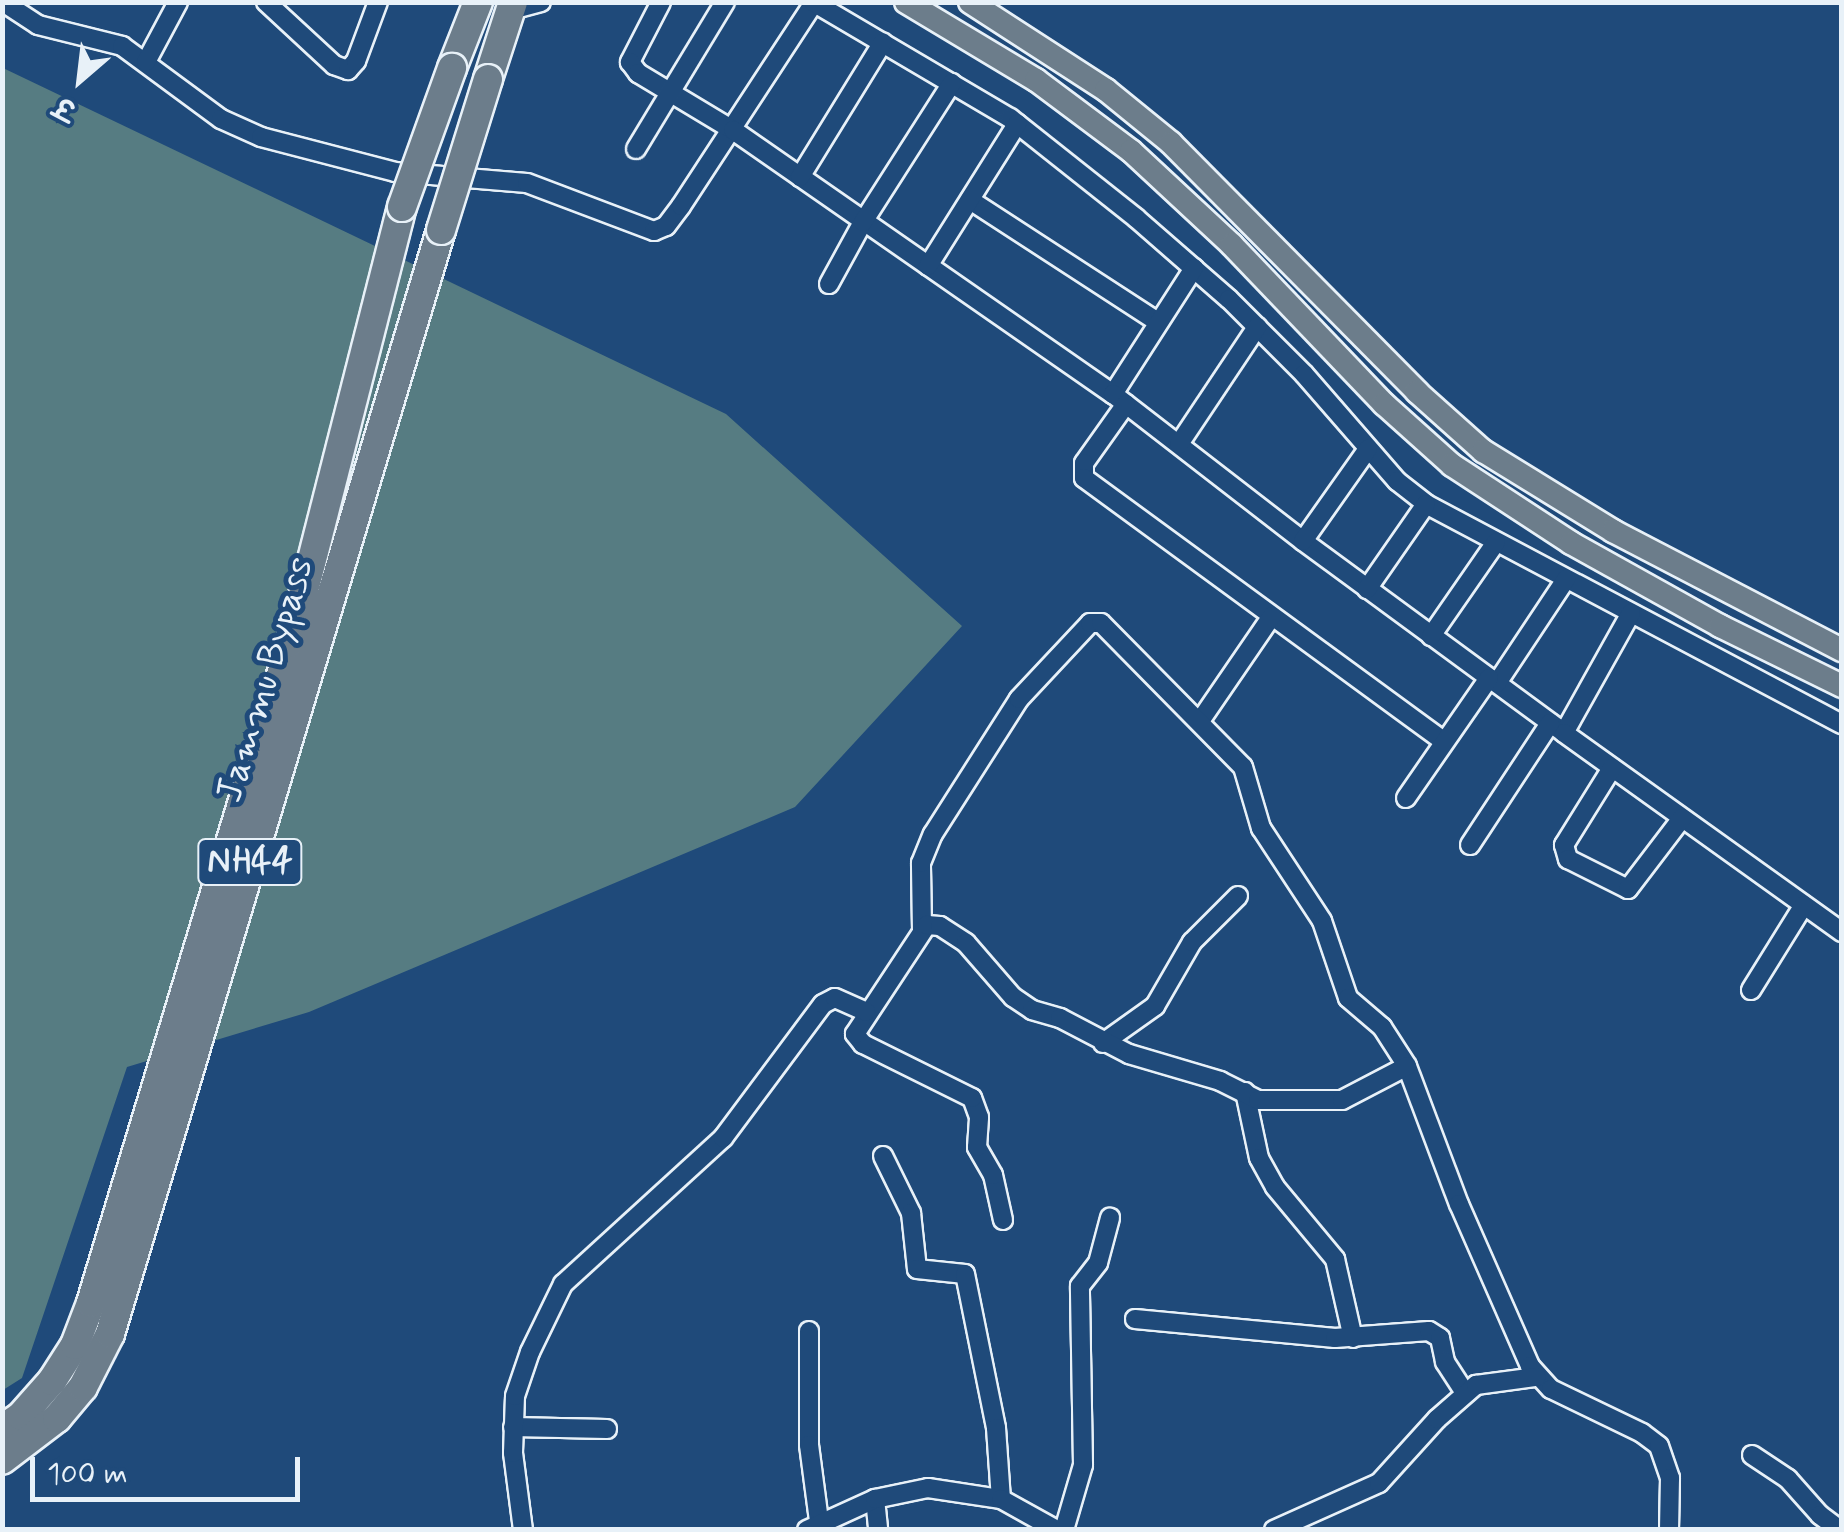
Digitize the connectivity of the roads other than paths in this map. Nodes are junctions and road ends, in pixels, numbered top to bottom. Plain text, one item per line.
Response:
1 (3, 2) edge
2 (178, 2) edge
3 (378, 2) edge
4 (478, 2) edge
5 (541, 2) edge
6 (661, 2) edge
7 (725, 2) edge
8 (906, 2) edge
9 (970, 2) edge
10 (814, 3) edge
11 (512, 6) edge
12 (276, 7) edge
13 (883, 42) junction
14 (146, 62) junction
15 (952, 83) junction
16 (671, 94) junction
17 (1017, 124) junction
18 (733, 130) junction
19 (636, 150) dead end
20 (800, 177) junction
21 (970, 200) junction
22 (863, 222) junction
23 (928, 266) junction
24 (1194, 268) junction
25 (829, 284) dead end
26 (1158, 322) junction
27 (1258, 327) junction
28 (1120, 399) junction
29 (1179, 444) junction
30 (1368, 449) junction
31 (1426, 504) junction
32 (1303, 542) junction
33 (1496, 542) junction
34 (1566, 578) junction
35 (1367, 589) junction
36 (1632, 613) junction
37 (1272, 616) junction
38 (1431, 636) junction
39 (1842, 650) edge
40 (1492, 680) junction
41 (1842, 686) edge
42 (1202, 717) junction
43 (1842, 724) edge
44 (1557, 728) junction
45 (1443, 742) junction
46 (1612, 768) junction
47 (1406, 798) dead end
48 (1682, 818) junction
49 (1470, 845) dead end
50 (1238, 896) dead end
51 (1804, 905) junction
52 (922, 930) junction
53 (1842, 932) edge
54 (1751, 990) dead end
55 (866, 1012) junction
56 (1102, 1044) junction
57 (1407, 1066) junction
58 (1244, 1092) junction
59 (884, 1156) dead end
60 (1110, 1218) dead end
61 (1003, 1220) dead end
62 (1136, 1319) dead end
63 (809, 1331) dead end
64 (1354, 1338) junction
65 (1536, 1378) junction
66 (1464, 1393) junction
67 (513, 1427) junction
68 (2, 1429) edge
69 (608, 1429) dead end
70 (1752, 1455) dead end
71 (2, 1460) edge
72 (875, 1499) junction
73 (1001, 1499) junction
74 (813, 1525) edge
75 (524, 1530) edge
76 (878, 1530) edge
77 (1060, 1530) edge
78 (1274, 1530) edge
79 (1669, 1530) edge
80 (1840, 1530) edge

1 - 14 street
2 - 14 street
3 - 12 street
4 - 68 highway, Jammu Bypass / NH44, bridge
5 - 11 street
6 - 16 street
7 - 16 street
8 - 41 main road
9 - 39 main road
10 - 13 street
10 - 18 street
11 - 71 highway, Jammu Bypass / NH44, bridge
13 - 15 street
13 - 20 street
14 - 18 street
15 - 17 street
15 - 22 street
16 - 18 street
16 - 19 street
17 - 21 street
17 - 24 street
18 - 20 street
20 - 22 street
21 - 23 street
21 - 26 street
22 - 23 street
22 - 25 street
23 - 28 street
24 - 26 street
24 - 27 street
26 - 28 street
27 - 29 street
27 - 30 street
28 - 29 street
28 - 37 street
29 - 32 street
30 - 31 street
30 - 32 street
31 - 33 street
31 - 35 street
32 - 35 street
33 - 34 street
33 - 38 street
34 - 36 street
34 - 40 street
35 - 38 street
36 - 43 street
36 - 44 street
37 - 42 street
37 - 45 street
38 - 40 street
40 - 44 street
40 - 45 street
42 - 52 street
42 - 57 street
44 - 46 street
44 - 49 street
45 - 47 street
46 - 48 street
46 - 48 street
48 - 51 street
50 - 56 street
51 - 53 street
51 - 54 street
52 - 55 street
52 - 56 street
55 - 61 street
55 - 67 street
56 - 58 street
57 - 58 street
57 - 65 street
58 - 64 street
59 - 73 street
60 - 77 street
62 - 64 street
63 - 74 street
64 - 66 street
65 - 66 street
65 - 79 street
66 - 78 street
67 - 69 street
67 - 75 street
70 - 80 street
72 - 73 street
72 - 74 street
72 - 76 street
73 - 77 street

